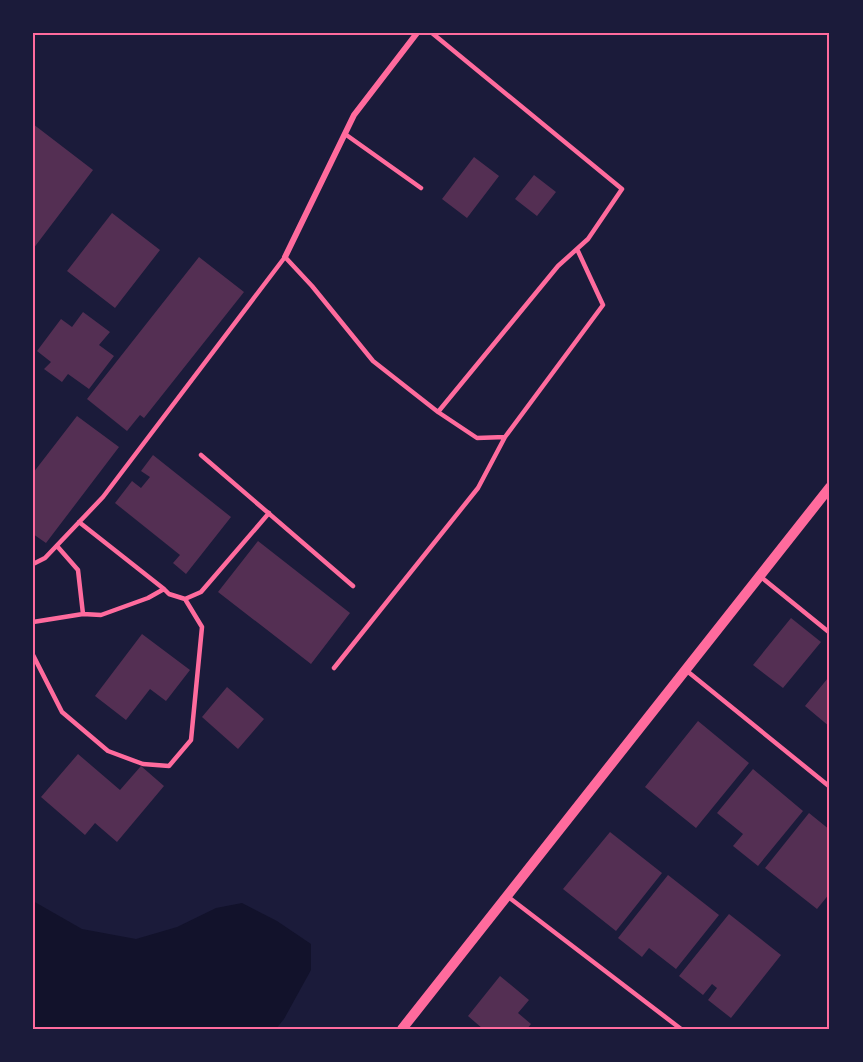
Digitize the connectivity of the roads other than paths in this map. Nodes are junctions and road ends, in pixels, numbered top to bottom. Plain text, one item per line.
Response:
1 (417, 33) edge
2 (432, 33) edge
3 (345, 134) junction
4 (421, 189) dead end
5 (577, 249) junction
6 (285, 257) junction
7 (438, 412) junction
8 (505, 437) junction
9 (201, 455) dead end
10 (830, 487) edge
11 (269, 513) junction
12 (79, 522) junction
13 (57, 546) junction
14 (33, 564) edge
15 (759, 575) junction
16 (353, 586) dead end
17 (164, 589) junction
18 (185, 599) junction
19 (83, 614) junction
20 (33, 622) edge
21 (830, 633) edge
22 (33, 655) edge
23 (334, 668) dead end
24 (685, 669) junction
25 (830, 787) edge
26 (507, 896) junction
27 (403, 1029) edge
28 (681, 1029) edge

1 - 3 street
2 - 5 lane
3 - 4 lane
3 - 6 street
5 - 7 lane
5 - 8 lane
6 - 7 lane
6 - 12 lane
7 - 8 lane
8 - 23 lane
9 - 11 lane
10 - 15 street
11 - 16 lane
11 - 18 lane
12 - 13 lane
12 - 17 lane
13 - 14 lane
13 - 19 lane
15 - 21 lane
15 - 24 street
17 - 18 lane
17 - 19 lane
18 - 22 lane
19 - 20 lane
24 - 25 lane
24 - 26 street
26 - 27 street
26 - 28 lane

